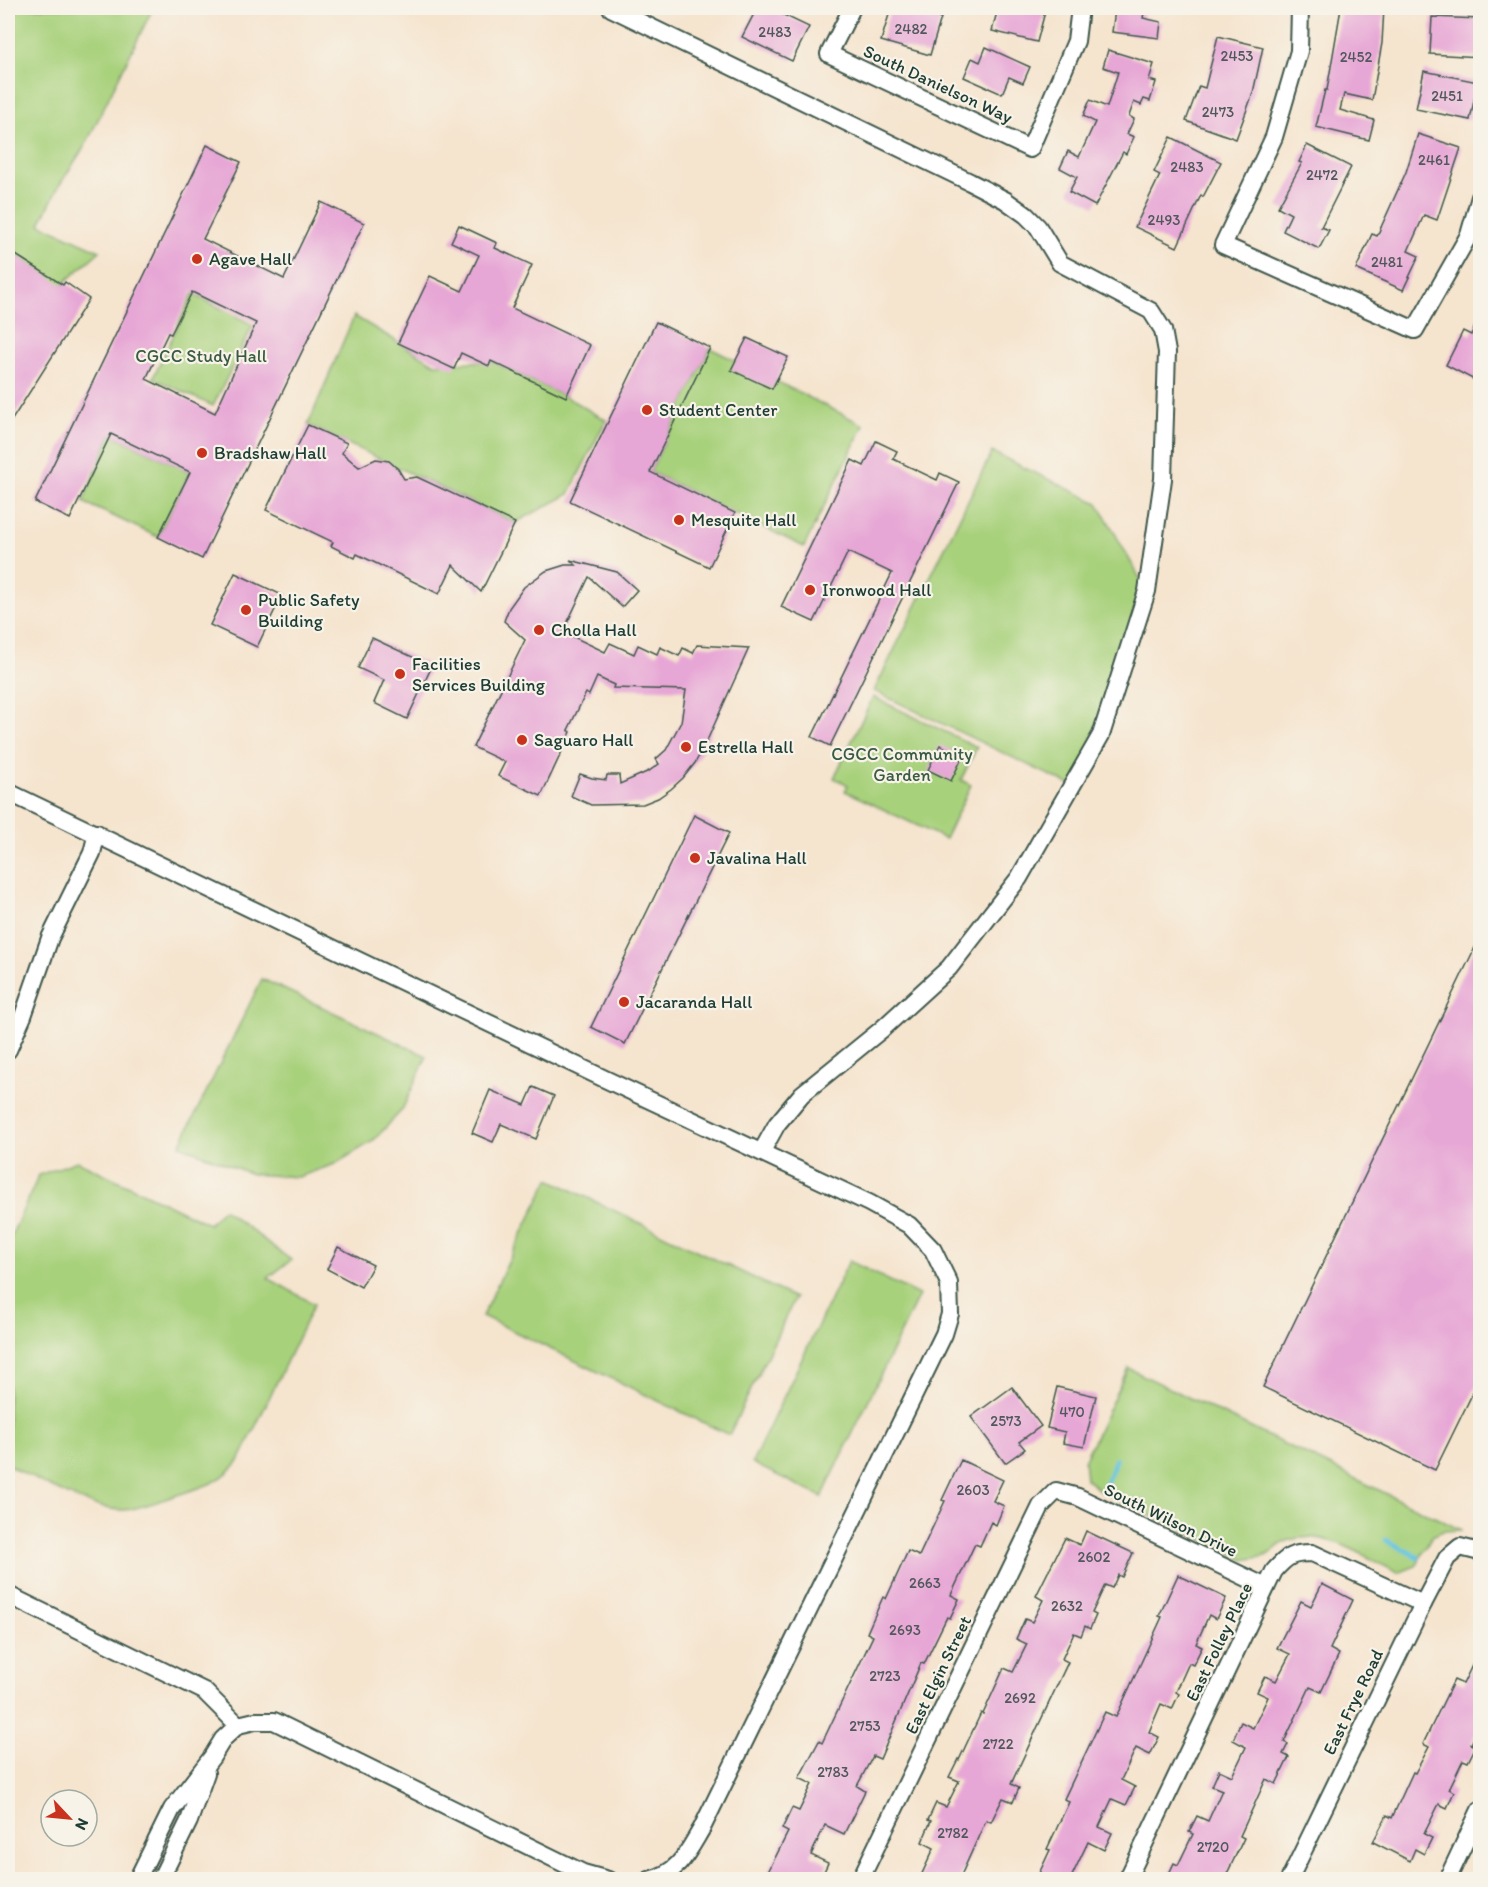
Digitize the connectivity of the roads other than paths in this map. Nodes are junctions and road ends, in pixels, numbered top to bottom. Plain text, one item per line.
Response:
1 (611, 8) edge
2 (852, 8) edge
3 (1080, 8) edge
4 (1300, 8) edge
5 (1480, 197) edge
6 (8, 792) edge
7 (97, 833) junction
8 (8, 1050) edge
9 (762, 1151) junction
10 (1056, 1491) joint
11 (1480, 1552) edge
12 (1266, 1587) junction
13 (8, 1595) edge
14 (1422, 1604) junction
15 (238, 1725) junction
16 (212, 1758) junction
17 (1480, 1810) edge
18 (137, 1880) edge
19 (160, 1880) edge
20 (608, 1880) edge
21 (649, 1880) edge
22 (860, 1880) edge
23 (1127, 1880) edge
24 (1289, 1880) edge
25 (1447, 1880) edge

1 - 9 street
2 - 3 street, South Danielson Way
4 - 5 street
6 - 7 street
7 - 8 street
7 - 9 street
9 - 21 street
10 - 12 street, South Wilson Drive
10 - 22 street, East Elgin Street
11 - 14 street, East Frye Road
12 - 14 street, East Folley Place
12 - 23 street, East Folley Place
13 - 15 street
14 - 24 street, East Frye Road
15 - 16 street
15 - 20 street
16 - 18 street
16 - 19 street
17 - 25 street

